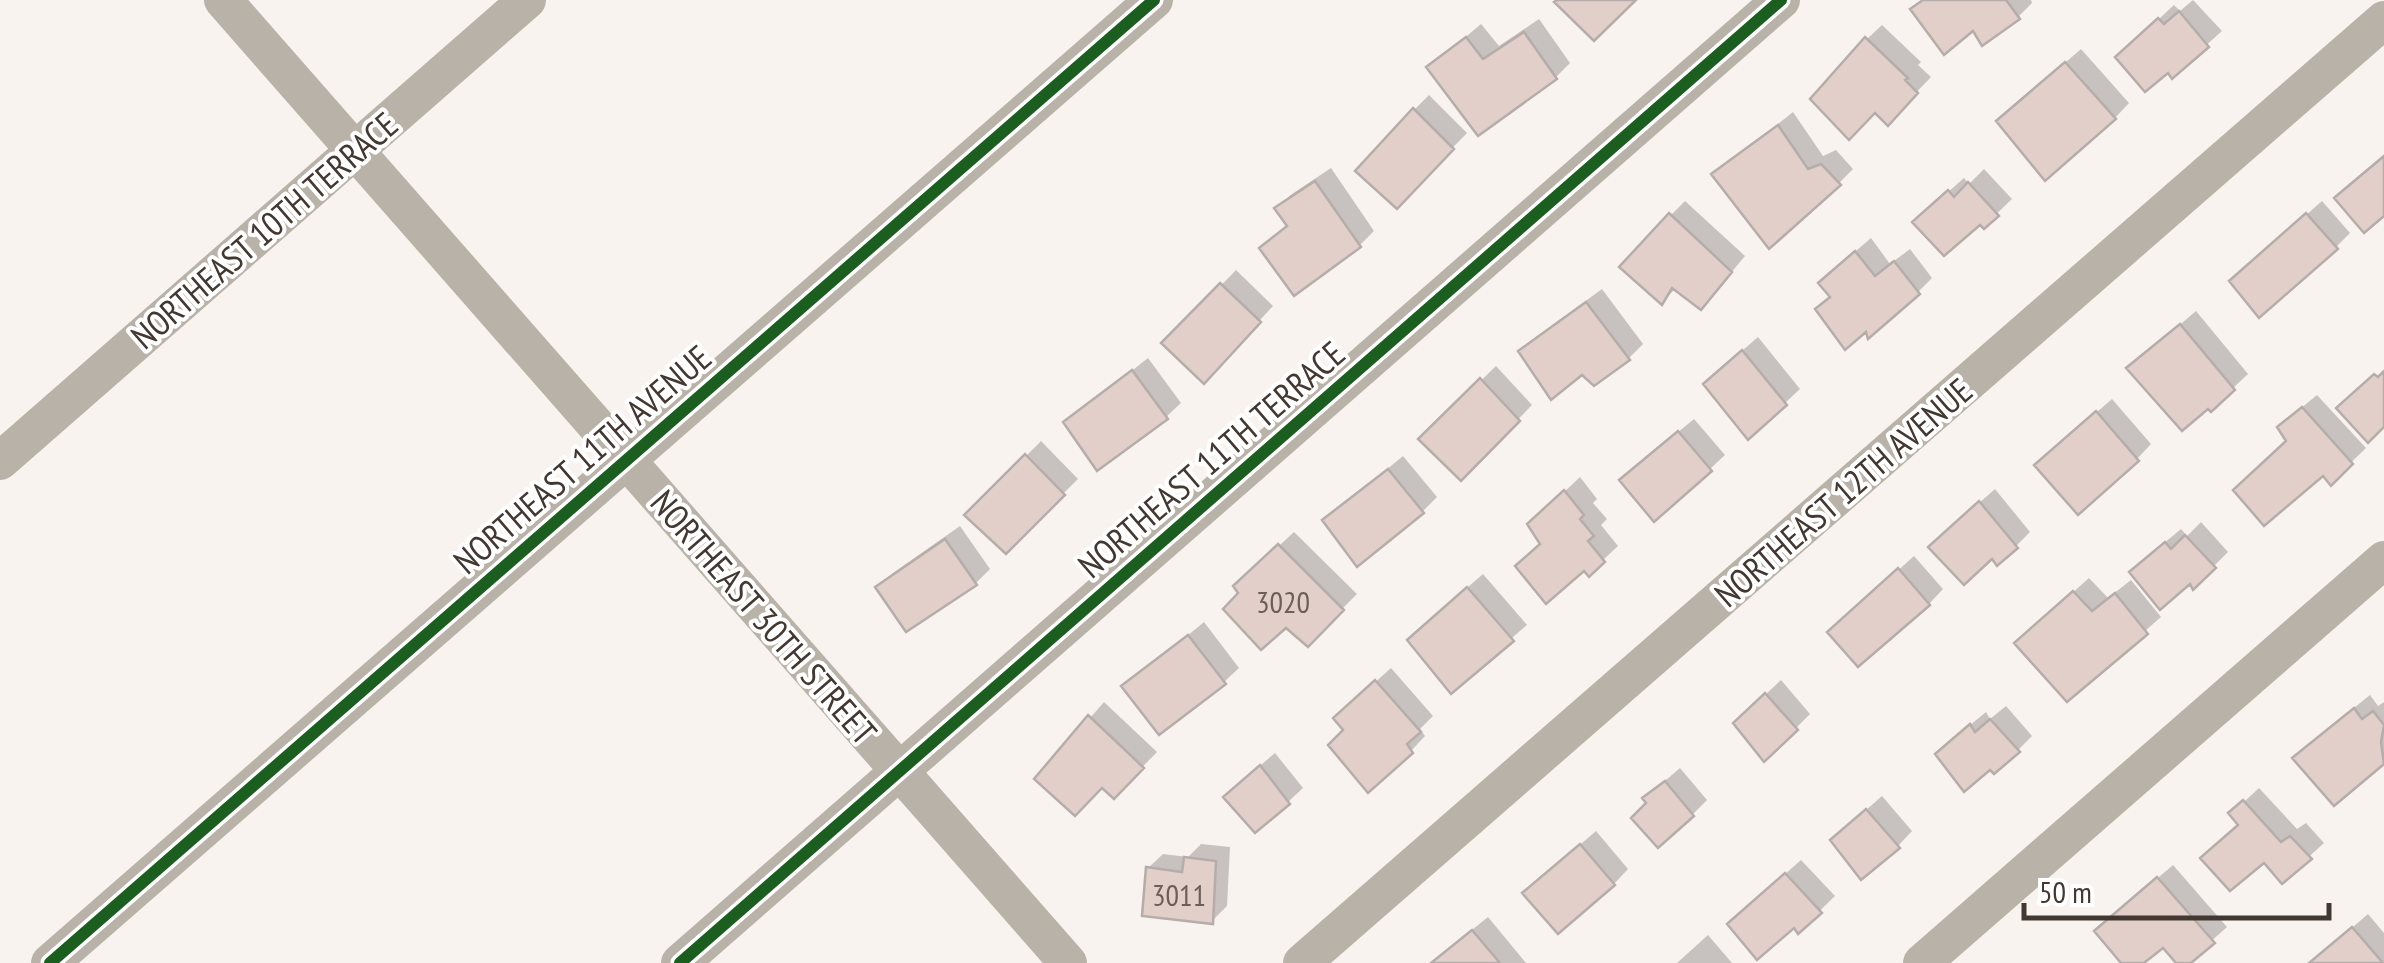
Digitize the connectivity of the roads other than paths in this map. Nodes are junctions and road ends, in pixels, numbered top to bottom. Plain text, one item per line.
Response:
1 (223, 0) edge
2 (527, 0) edge
3 (1154, 0) edge
4 (1781, 0) edge
5 (2384, 20) edge
6 (355, 150) junction
7 (0, 460) edge
8 (627, 460) junction
9 (2384, 560) edge
10 (900, 772) junction
11 (50, 963) edge
12 (680, 963) edge
13 (1068, 963) edge
14 (1302, 963) edge
15 (1922, 963) edge

1 - 6 street, NORTHEAST 30TH STREET
2 - 6 street, NORTHEAST 10TH TERRACE
3 - 8 street, NORTHEAST 11TH AVENUE
4 - 10 street, NORTHEAST 11TH TERRACE
5 - 14 street, NORTHEAST 12TH AVENUE
6 - 7 street, NORTHEAST 10TH TERRACE
6 - 8 street, NORTHEAST 30TH STREET
8 - 10 street, NORTHEAST 30TH STREET
8 - 11 street, NORTHEAST 11TH AVENUE
9 - 15 street
10 - 12 street, NORTHEAST 11TH TERRACE
10 - 13 street, NORTHEAST 30TH STREET

